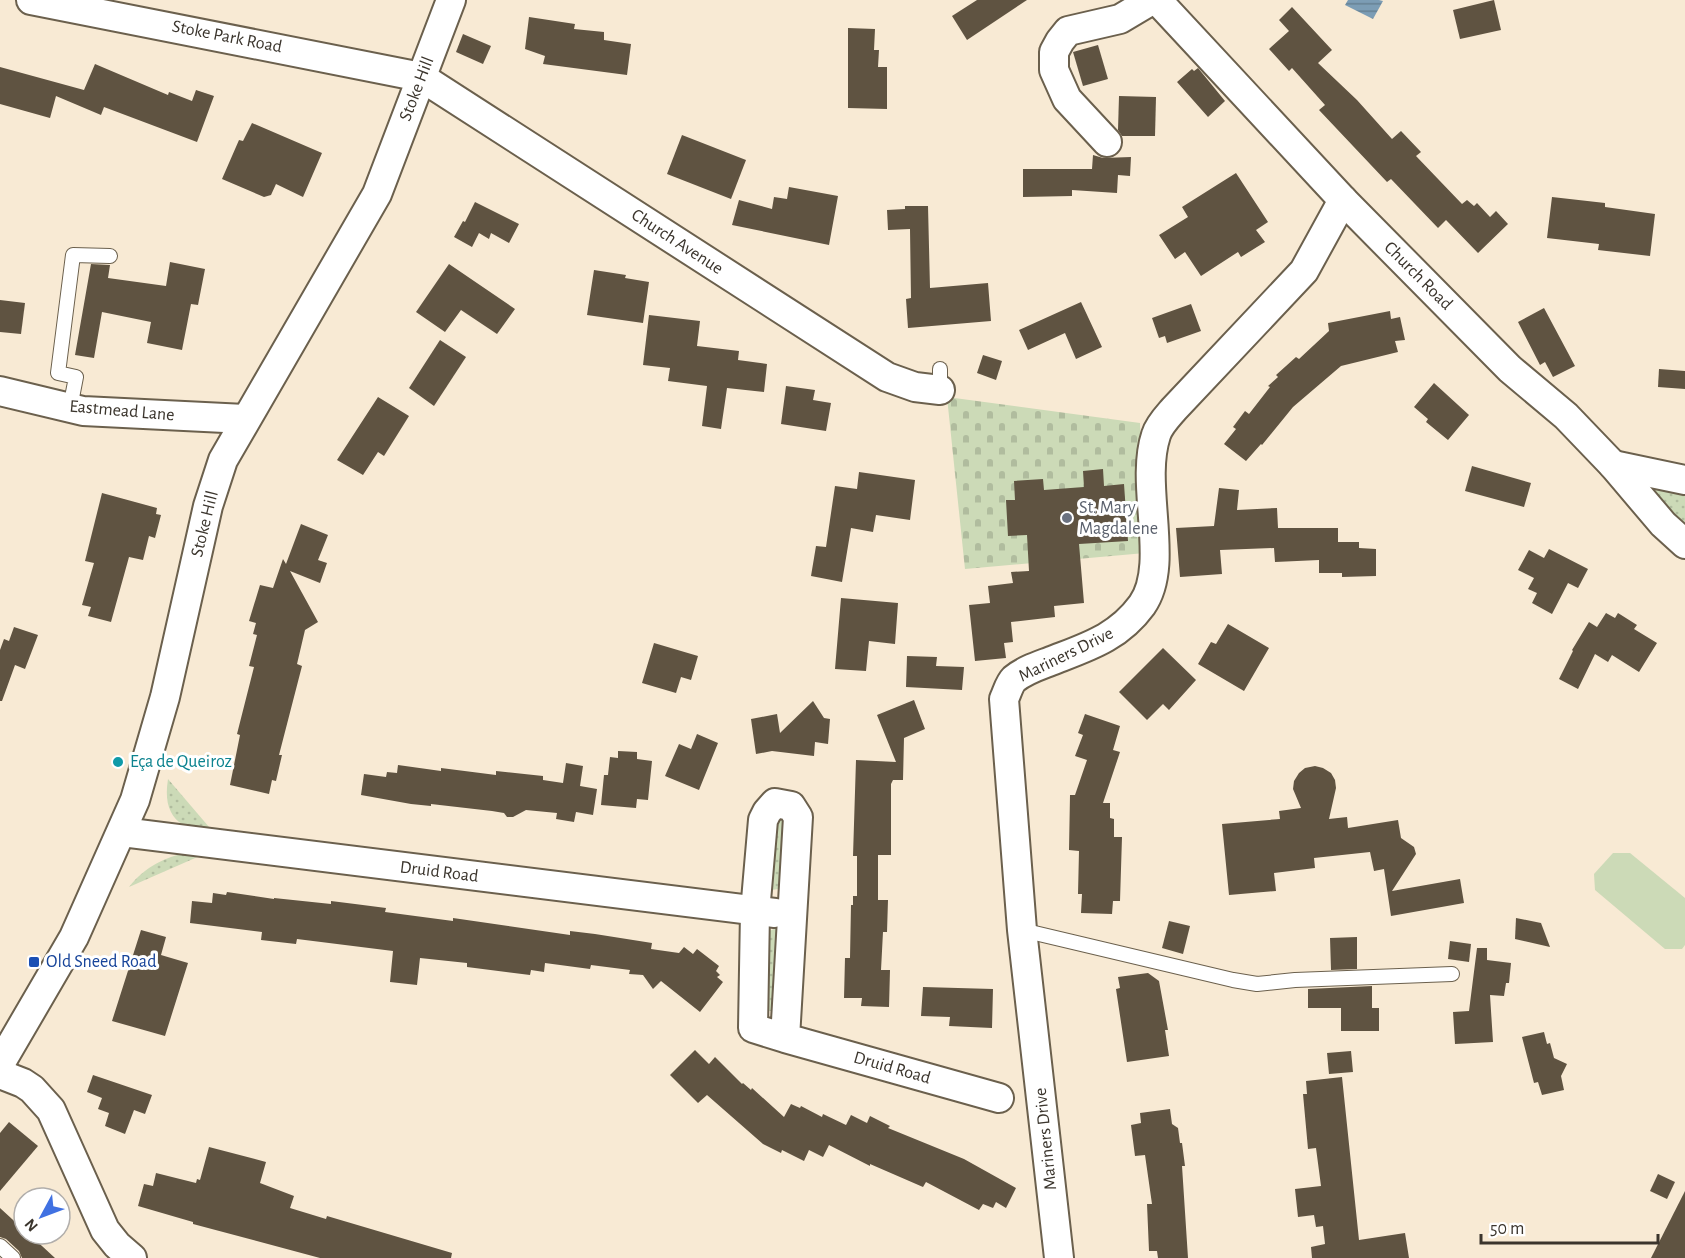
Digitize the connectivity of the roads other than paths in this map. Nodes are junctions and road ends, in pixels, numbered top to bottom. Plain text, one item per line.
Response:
1 (32, 0) edge
2 (451, 0) edge
3 (1152, 0) edge
4 (1157, 0) edge
5 (421, 77) junction
6 (1107, 142) dead end
7 (1343, 200) junction
8 (110, 256) dead end
9 (940, 380) dead end
10 (0, 392) edge
11 (70, 408) junction
12 (246, 419) junction
13 (1613, 465) junction
14 (1685, 480) edge
15 (1685, 544) edge
16 (122, 832) junction
17 (755, 912) junction
18 (791, 914) junction
19 (1022, 930) junction
20 (1452, 974) dead end
21 (785, 1038) junction
22 (0, 1064) edge
23 (0, 1074) edge
24 (999, 1098) dead end
25 (0, 1246) edge
26 (13, 1258) edge
27 (132, 1258) edge
28 (1059, 1258) edge

1 - 5 street, Stoke Park Road
2 - 5 street, Stoke Hill
3 - 6 street
4 - 7 street, Church Road
5 - 9 street, Church Avenue
5 - 12 street, Stoke Hill
7 - 13 street, Church Road
7 - 19 street, Mariners Drive
8 - 11 lane
10 - 11 street, Eastmead Lane
11 - 12 street, Eastmead Lane
12 - 16 street, Stoke Hill
13 - 14 street
13 - 15 street, Church Road
16 - 17 street, Druid Road
16 - 22 street, Stoke Hill
17 - 18 street, Druid Road
17 - 18 street, Druid Road
17 - 21 street, Druid Road
18 - 21 street, Druid Road
19 - 20 lane
19 - 28 street, Mariners Drive
21 - 24 street, Druid Road
23 - 27 street
25 - 26 lane

